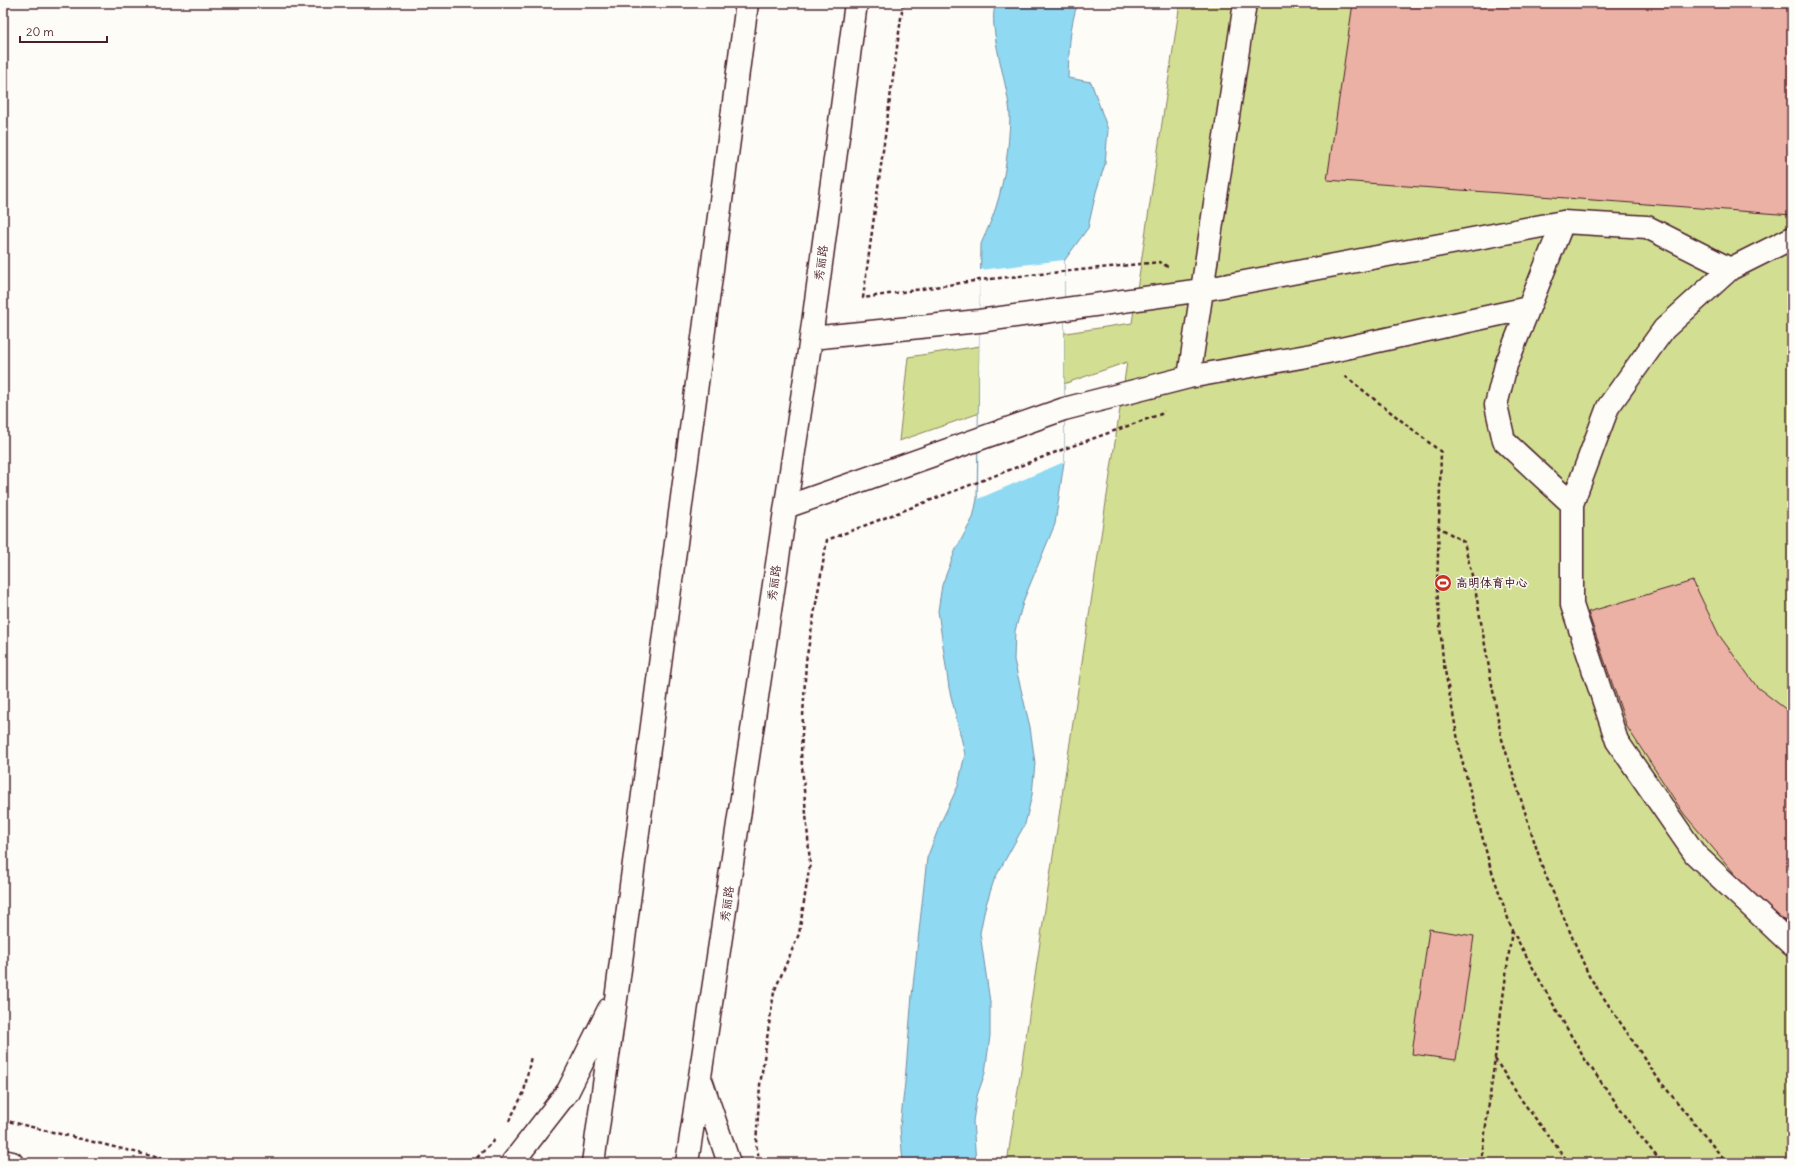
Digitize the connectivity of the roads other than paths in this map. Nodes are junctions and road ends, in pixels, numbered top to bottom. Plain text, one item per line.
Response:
1 (747, 3) edge
2 (856, 3) edge
3 (1244, 3) edge
4 (1563, 222) junction
5 (1792, 238) edge
6 (1730, 269) junction
7 (1202, 290) junction
8 (1528, 308) junction
9 (811, 338) junction
10 (1189, 377) junction
11 (1572, 504) junction
12 (786, 507) junction
13 (1792, 945) edge
14 (617, 992) junction
15 (701, 1080) junction
16 (3, 1161) edge
17 (12, 1163) edge
18 (512, 1163) edge
19 (593, 1163) edge
20 (687, 1163) edge
21 (729, 1163) edge

1 - 14 street
2 - 9 street, 秀丽路
3 - 7 street
4 - 6 street
4 - 7 street
4 - 8 street
5 - 6 street
6 - 11 street
7 - 9 street
7 - 10 street
8 - 10 street
8 - 11 street
9 - 12 street, 秀丽路
10 - 12 street
11 - 13 street
12 - 15 street, 秀丽路
14 - 18 street
14 - 19 street
15 - 20 street, 秀丽路
15 - 21 street
16 - 17 street

